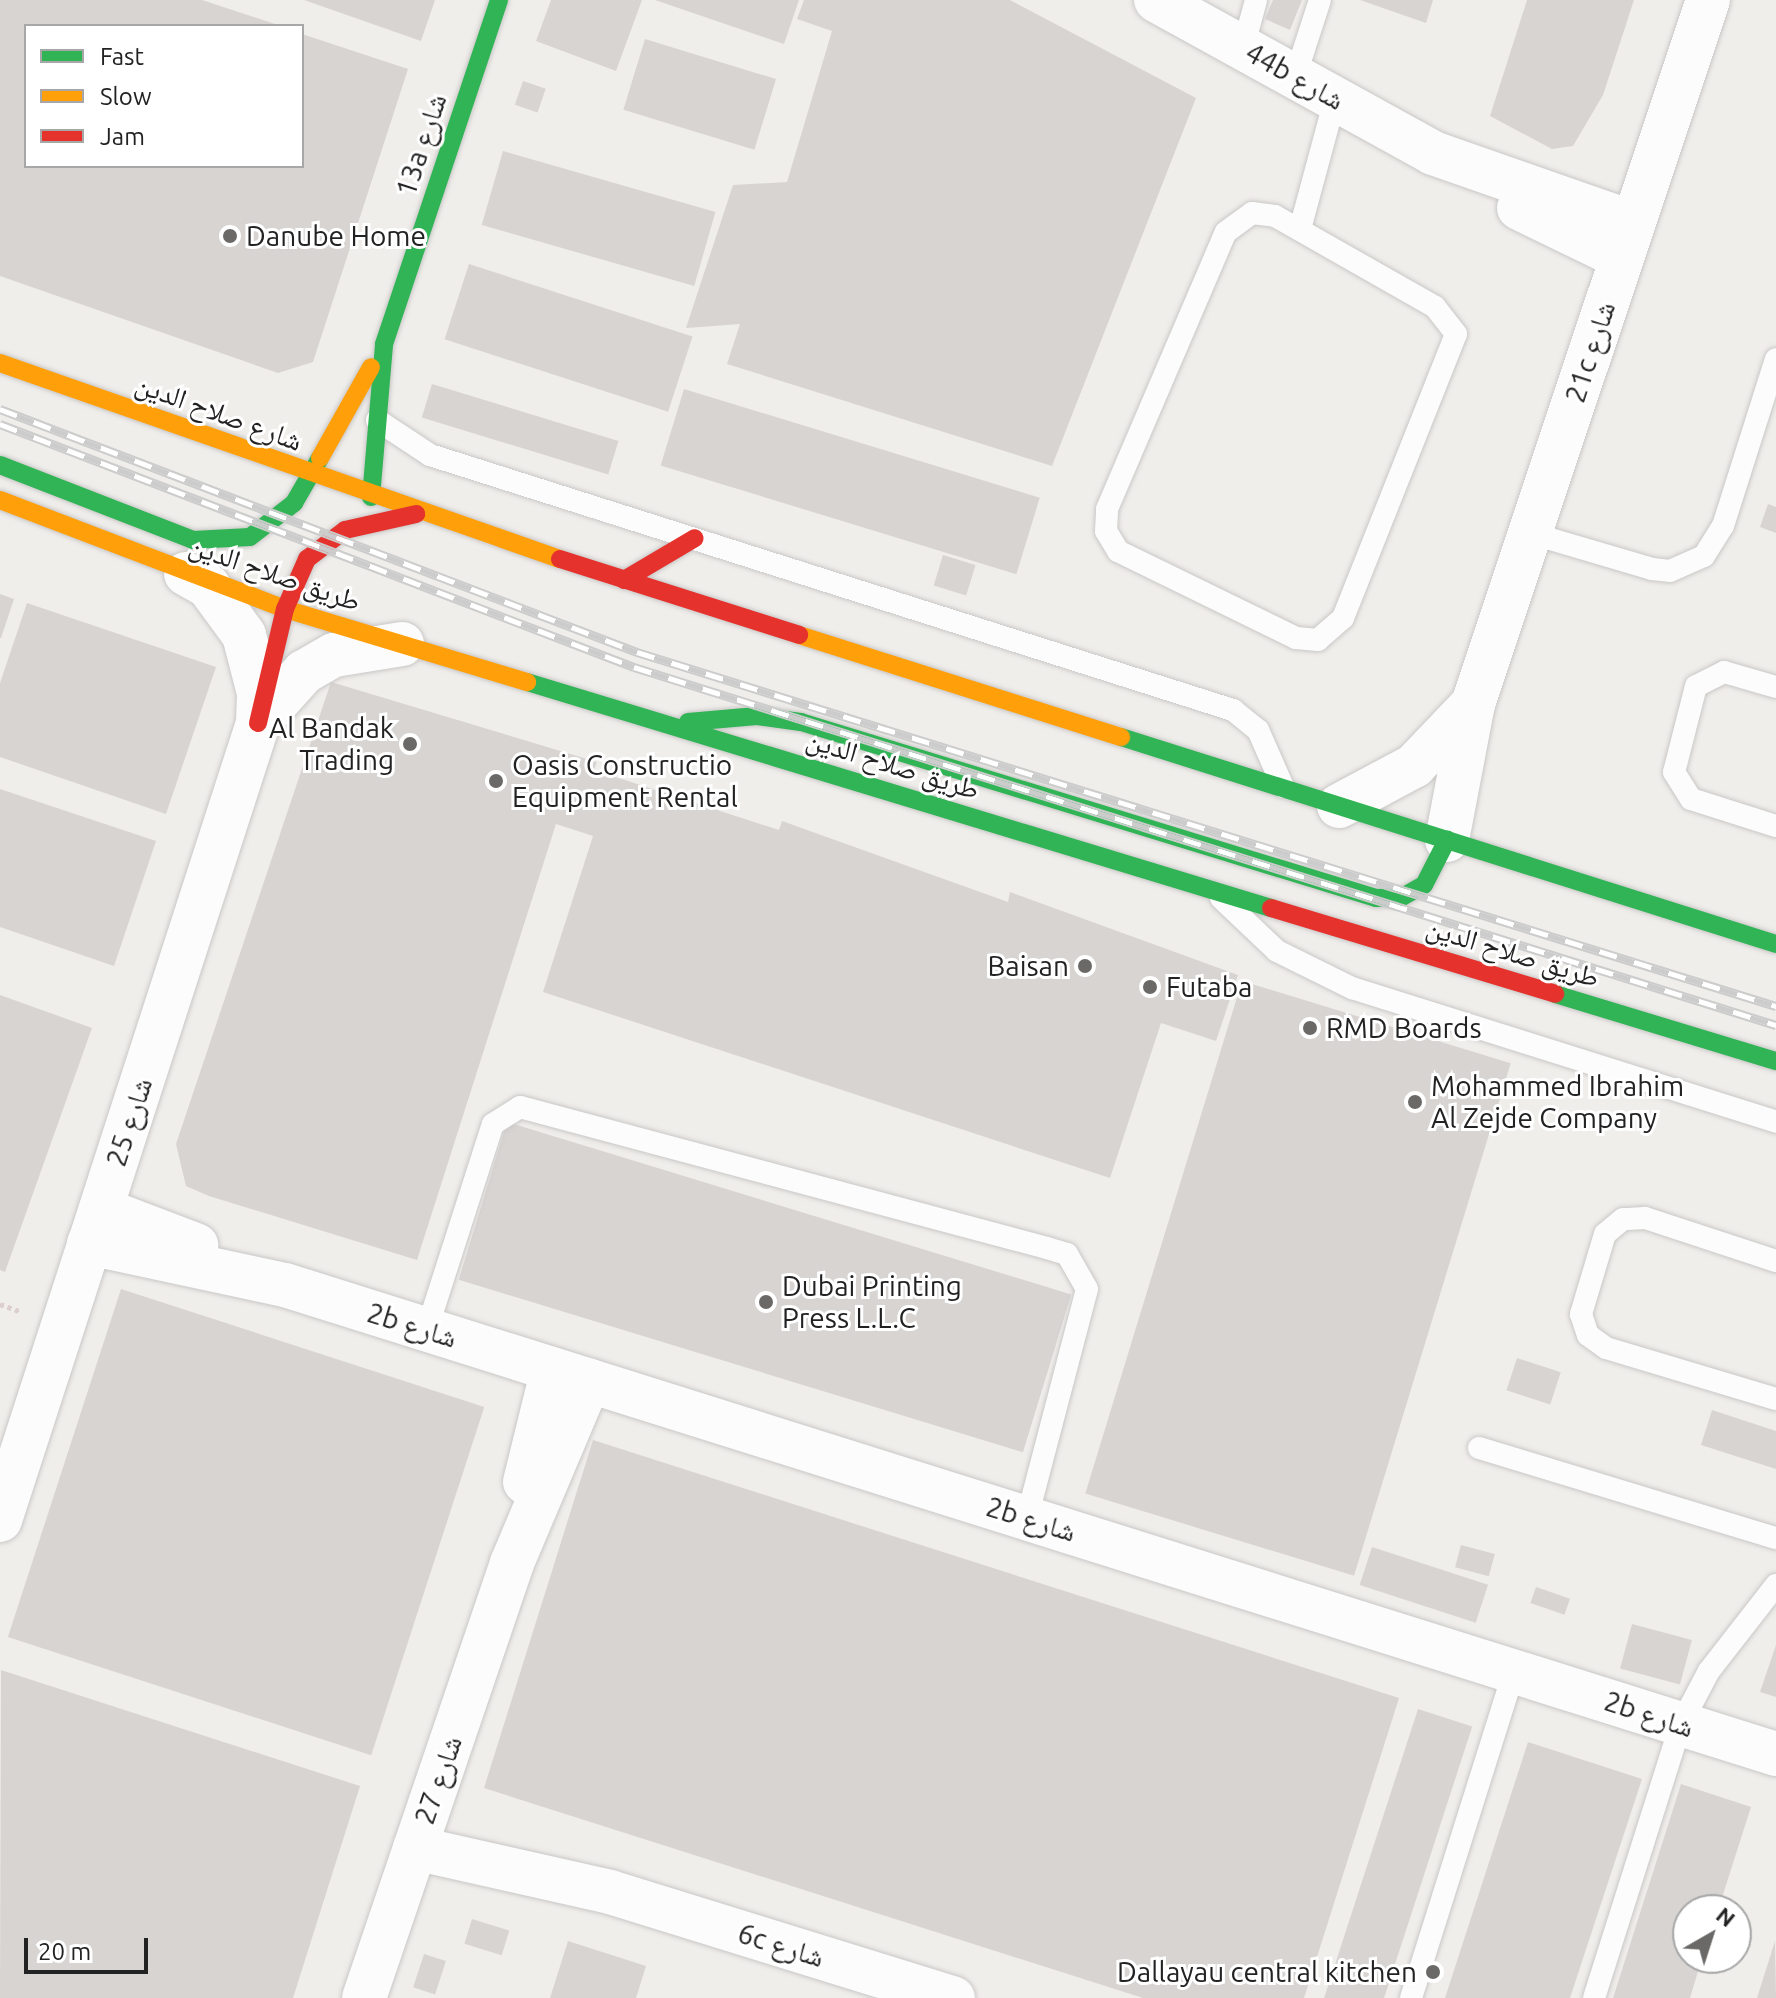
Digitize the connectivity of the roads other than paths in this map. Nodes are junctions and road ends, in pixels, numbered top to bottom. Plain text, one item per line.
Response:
1 (499, 0) edge
2 (1156, 0) edge
3 (1256, 0) edge
4 (1320, 0) edge
5 (1708, 0) edge
6 (1243, 48) junction
7 (1295, 77) junction
8 (1335, 99) junction
9 (1300, 229) junction
10 (1628, 241) junction
11 (384, 344) junction
12 (1776, 359) edge
13 (0, 363) edge
14 (373, 415) junction
15 (0, 465) edge
16 (309, 475) junction
17 (371, 497) junction
18 (0, 500) edge
19 (418, 514) junction
20 (1530, 533) junction
21 (695, 538) junction
22 (184, 573) junction
23 (624, 580) junction
24 (285, 609) junction
25 (402, 644) junction
26 (1776, 687) edge
27 (1473, 704) junction
28 (258, 723) junction
29 (670, 726) junction
30 (1283, 787) junction
31 (1339, 806) junction
32 (1776, 826) edge
33 (1447, 840) junction
34 (1215, 891) junction
35 (1776, 944) edge
36 (1776, 1061) edge
37 (1776, 1122) edge
38 (95, 1226) junction
39 (1776, 1261) edge
40 (427, 1329) junction
41 (571, 1375) junction
42 (1776, 1399) edge
43 (1479, 1448) dead end
44 (1027, 1518) junction
45 (0, 1520) edge
46 (1776, 1538) edge
47 (1776, 1585) edge
48 (1514, 1671) junction
49 (1681, 1724) junction
50 (1776, 1754) edge
51 (421, 1832) junction
52 (880, 1987) edge
53 (364, 1998) edge
54 (953, 1998) edge
55 (1411, 1998) edge
56 (1594, 1998) edge

1 - 11 main road, 13a شارع
2 - 6 street, 44b شارع
3 - 6 lane
4 - 7 lane
5 - 10 street, 21c شارع
6 - 7 street, 44b شارع
7 - 8 street, 44b شارع
8 - 9 lane
8 - 10 street, 44b شارع
9 - 9 lane
10 - 20 street, 21c شارع
11 - 14 main road, 13a شارع
11 - 16 main road
12 - 20 lane
13 - 16 main road, شارع صلاح الدين
14 - 17 main road, 13a شارع
14 - 21 lane
15 - 16 main road
16 - 17 main road, شارع صلاح الدين
17 - 19 main road, شارع صلاح الدين
18 - 22 main road, طريق صلاح الدين
19 - 23 main road
19 - 24 main road
20 - 27 street, 21c شارع
21 - 23 main road
21 - 30 lane
22 - 24 main road, طريق صلاح الدين
22 - 28 street, شارع 25
23 - 30 main road
24 - 25 main road, طريق صلاح الدين
24 - 28 main road
25 - 28 street, شارع 25
25 - 29 main road, طريق صلاح الدين
26 - 32 lane
27 - 31 street, 21c شارع
27 - 33 street, 21c شارع
28 - 38 street, شارع 25
29 - 33 main road
29 - 34 main road, طريق صلاح الدين
30 - 31 main road
31 - 33 main road
33 - 35 main road
34 - 36 main road, طريق صلاح الدين
34 - 37 lane
38 - 40 street, 2b شارع
38 - 45 street, شارع 25
39 - 42 lane
40 - 41 street, 2b شارع
40 - 44 lane
41 - 44 street, 2b شارع
41 - 51 street, شارع 27
43 - 46 lane
44 - 48 street, 2b شارع
47 - 49 lane
48 - 49 street, 2b شارع
48 - 55 lane
49 - 50 street, 2b شارع
49 - 56 lane
51 - 52 street, 6c شارع
51 - 53 street, شارع 27
52 - 54 street, 6c شارع

